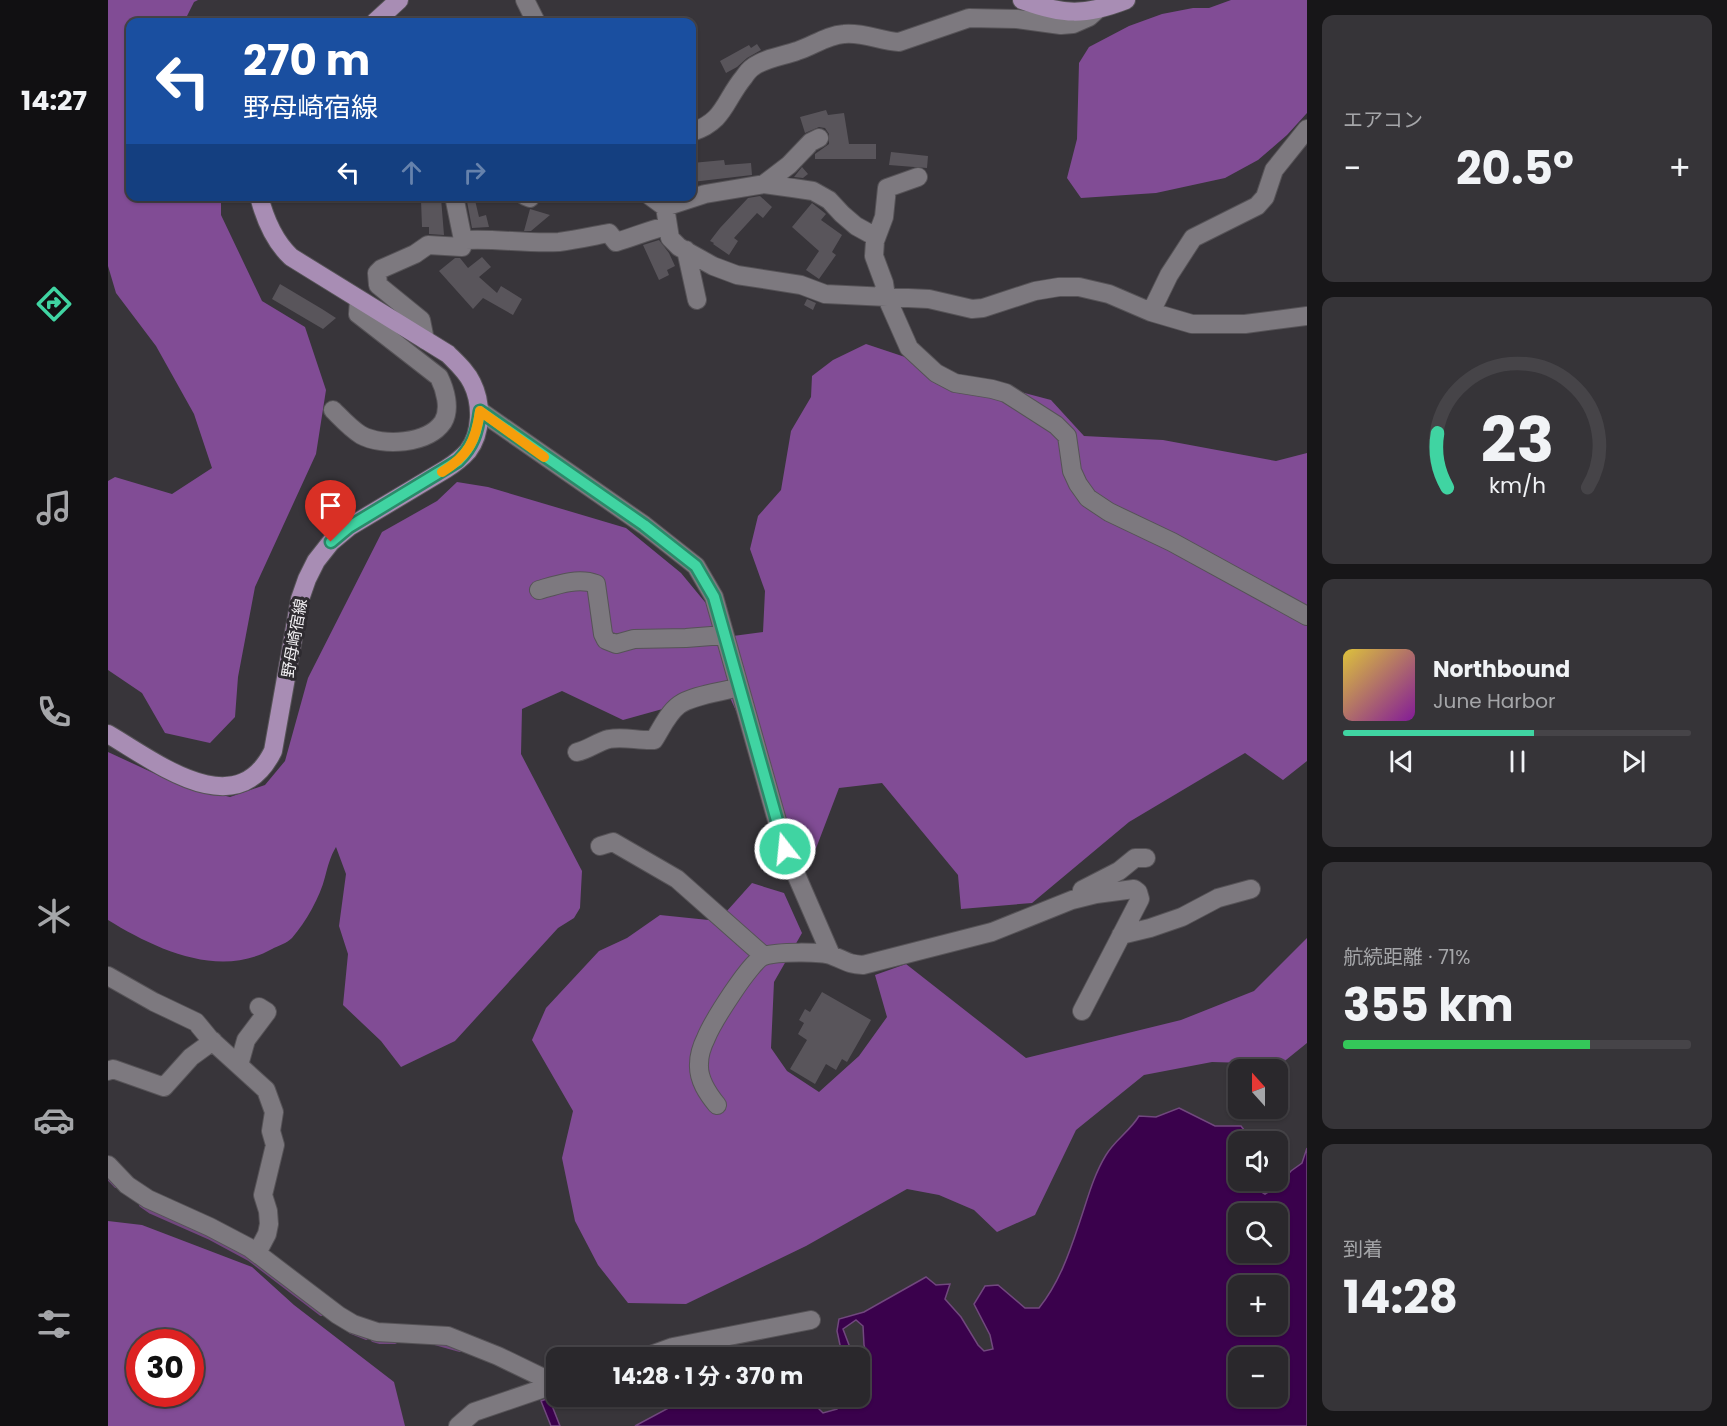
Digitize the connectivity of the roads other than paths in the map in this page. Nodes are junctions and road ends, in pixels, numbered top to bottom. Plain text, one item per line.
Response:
1 (399, 0) edge
2 (525, 0) edge
3 (1022, 0) edge
4 (1126, 0) edge
5 (1098, 9) junction
6 (379, 18) edge
7 (534, 18) edge
8 (1307, 129) edge
9 (696, 130) edge
10 (819, 138) dead end
11 (918, 177) dead end
12 (764, 184) junction
13 (696, 197) edge
14 (261, 201) edge
15 (455, 201) edge
16 (657, 201) edge
17 (683, 201) edge
18 (665, 207) junction
19 (667, 226) junction
20 (876, 237) junction
21 (465, 240) junction
22 (686, 250) junction
23 (886, 296) junction
24 (359, 300) junction
25 (697, 300) dead end
26 (1151, 312) junction
27 (1307, 316) edge
28 (425, 340) junction
29 (333, 410) dead end
30 (480, 411) junction
31 (539, 590) dead end
32 (1307, 616) edge
33 (724, 634) junction
34 (740, 687) junction
35 (108, 734) edge
36 (577, 752) dead end
37 (600, 846) dead end
38 (1146, 858) dead end
39 (1251, 889) dead end
40 (1072, 900) junction
41 (1121, 935) junction
42 (831, 955) junction
43 (764, 956) junction
44 (108, 976) edge
45 (259, 1007) dead end
46 (1082, 1011) dead end
47 (213, 1041) junction
48 (239, 1065) junction
49 (108, 1071) edge
50 (717, 1105) dead end
51 (108, 1165) edge
52 (257, 1253) junction
53 (812, 1320) dead end
54 (673, 1347) edge
55 (546, 1379) edge
56 (546, 1387) edge
57 (458, 1426) edge

1 - 6 main road
2 - 7 street
3 - 5 main road
4 - 5 main road
5 - 9 street
8 - 26 street
10 - 12 street
11 - 20 street
12 - 13 street
12 - 20 street
14 - 24 main road, 野母崎宿線
15 - 21 street
16 - 18 street
17 - 18 street
18 - 19 street
19 - 21 street
19 - 22 street
20 - 23 street
21 - 28 street
22 - 23 street
22 - 25 street
23 - 26 street
23 - 32 street
24 - 28 main road, 野母崎宿線
24 - 29 street
26 - 27 street
28 - 30 main road, 野母崎宿線
30 - 33 street
30 - 35 main road, 野母崎宿線
31 - 33 street
33 - 34 street
34 - 36 street
34 - 42 street
37 - 43 street
38 - 40 street
39 - 41 street
40 - 41 street
40 - 42 street
41 - 46 street
42 - 43 street
43 - 50 street
44 - 47 street
45 - 48 street
47 - 48 street
47 - 49 street
48 - 52 street
51 - 52 street
52 - 55 street
53 - 54 street
56 - 57 street

